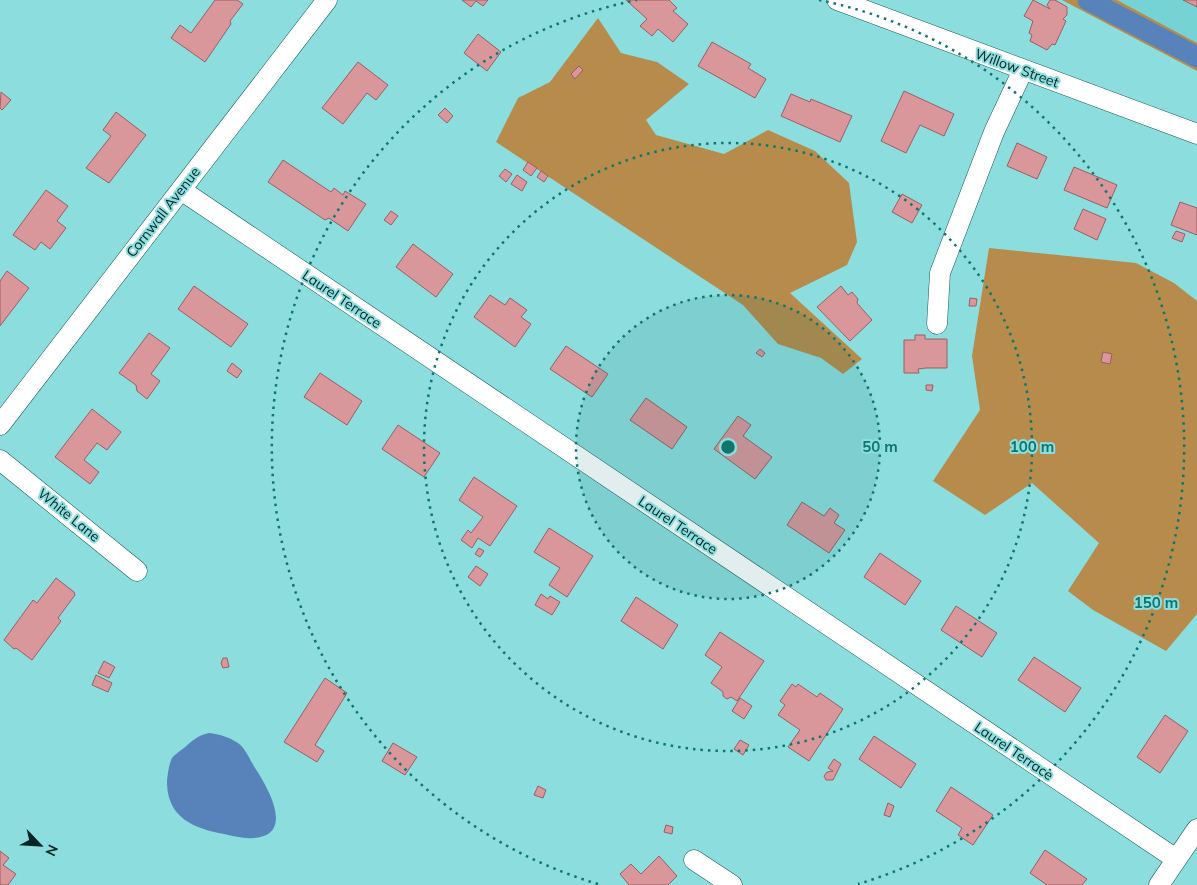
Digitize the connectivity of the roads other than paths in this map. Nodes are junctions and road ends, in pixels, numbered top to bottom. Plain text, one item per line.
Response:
1 (327, 0) edge
2 (837, 0) edge
3 (1022, 70) junction
4 (1197, 134) edge
5 (181, 190) junction
6 (937, 324) dead end
7 (0, 424) edge
8 (0, 460) edge
9 (137, 571) dead end
10 (1197, 830) edge
11 (1176, 859) junction
12 (694, 860) dead end
13 (732, 885) edge
14 (1159, 885) edge

1 - 5 street, Cornwall Avenue
2 - 3 street, Willow Street
3 - 4 street, Willow Street
3 - 6 street
5 - 7 street, Cornwall Avenue
5 - 11 street, Laurel Terrace
8 - 9 street, White Lane
10 - 11 street
11 - 14 street
12 - 13 street

